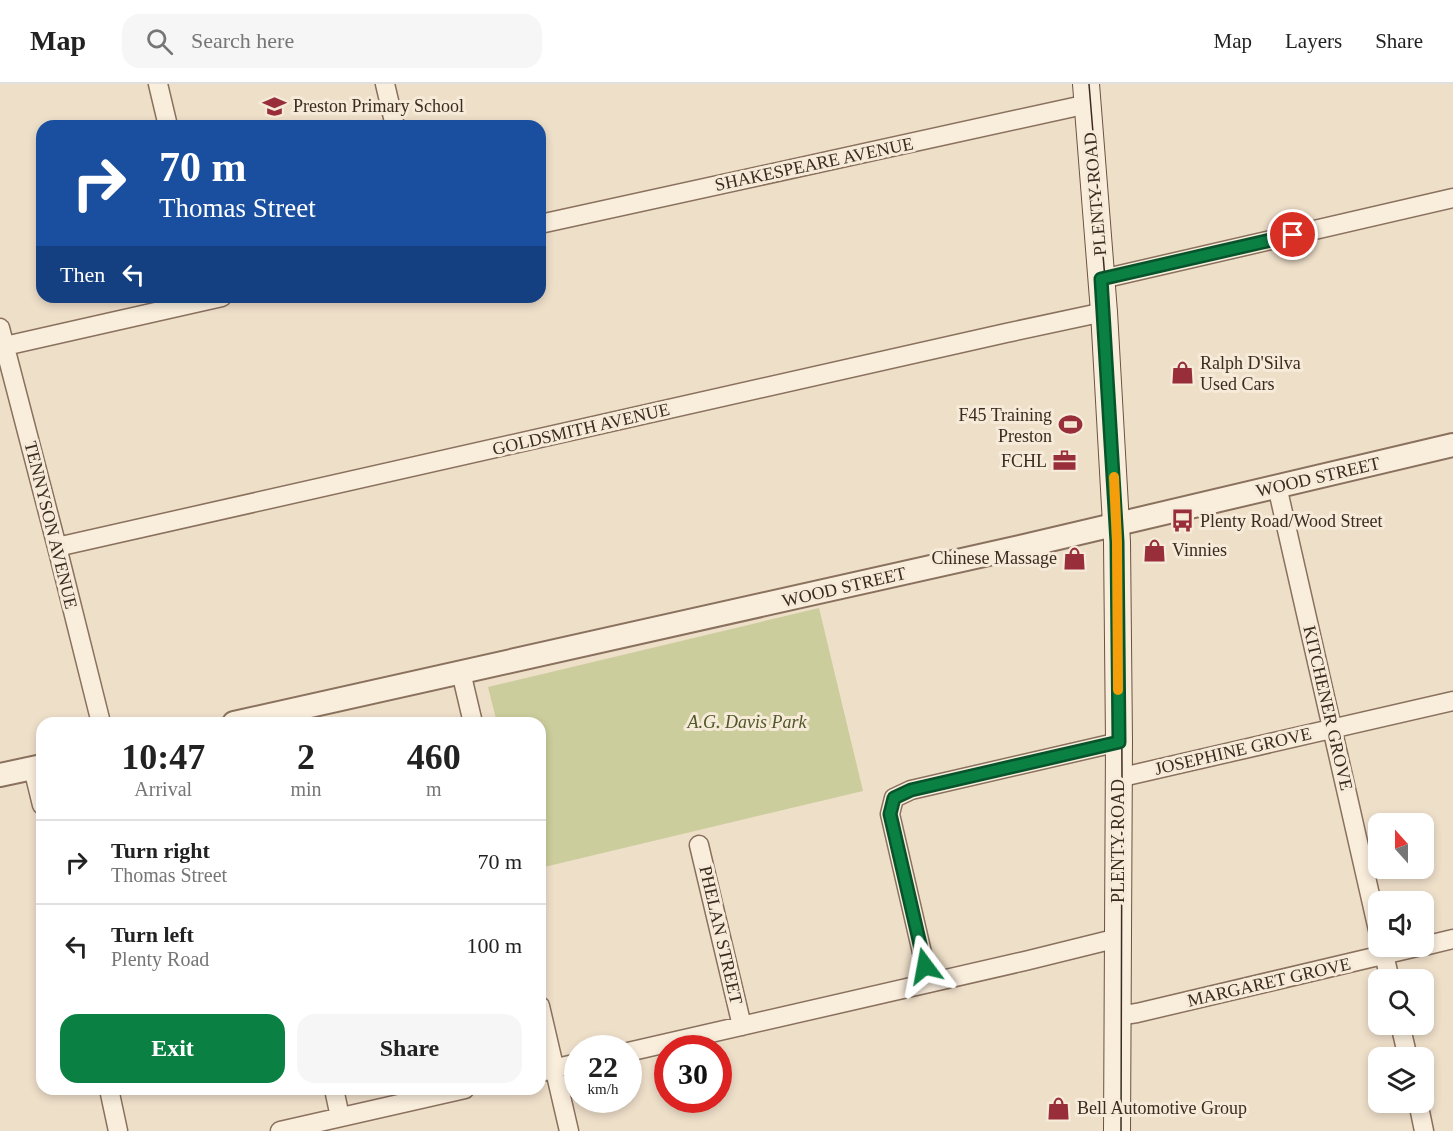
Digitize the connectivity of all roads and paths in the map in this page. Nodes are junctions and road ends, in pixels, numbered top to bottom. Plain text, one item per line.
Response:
1 (158, 84) edge
2 (385, 84) edge
3 (1087, 94) edge
4 (167, 120) edge
5 (394, 120) edge
6 (1453, 198) edge
7 (546, 223) edge
8 (1101, 279) junction
9 (192, 303) edge
10 (1104, 312) junction
11 (0, 328) edge
12 (5, 346) junction
13 (1453, 445) edge
14 (1277, 486) junction
15 (1117, 524) junction
16 (57, 548) junction
17 (461, 672) junction
18 (1453, 701) edge
19 (99, 717) edge
20 (264, 717) edge
21 (472, 717) edge
22 (1333, 729) junction
23 (1119, 742) junction
24 (36, 767) edge
25 (0, 775) edge
26 (1118, 778) junction
27 (699, 845) dead end
28 (1369, 891) edge
29 (1118, 938) junction
30 (1453, 939) edge
31 (1434, 943) edge
32 (1368, 955) edge
33 (928, 983) junction
34 (1117, 1016) junction
35 (742, 1026) junction
36 (642, 1049) edge
37 (564, 1066) edge
38 (547, 1070) edge
39 (110, 1095) edge
40 (335, 1095) edge
41 (438, 1095) edge
42 (1420, 1113) edge
43 (340, 1117) junction
44 (118, 1131) edge
45 (280, 1131) edge
46 (569, 1131) edge
47 (1117, 1131) edge
48 (1424, 1131) edge

1 - 4 street
2 - 5 street
3 - 7 street, SHAKESPEARE AVENUE
3 - 8 main road, PLENTY ROAD
6 - 8 street
8 - 10 main road, PLENTY ROAD
9 - 12 street
10 - 15 main road, PLENTY ROAD
10 - 16 street, GOLDSMITH AVENUE
11 - 12 street, TENNYSON AVENUE
12 - 16 street, TENNYSON AVENUE
13 - 14 street, WOOD STREET
14 - 15 street, WOOD STREET
14 - 22 street, KITCHENER GROVE
15 - 17 street, WOOD STREET
15 - 23 main road, PLENTY ROAD
16 - 19 street, TENNYSON AVENUE
17 - 20 street, WOOD STREET
17 - 21 street
18 - 22 street, JOSEPHINE GROVE
22 - 26 street, JOSEPHINE GROVE
22 - 28 street, KITCHENER GROVE
23 - 26 main road, PLENTY ROAD
23 - 33 street
24 - 25 street
26 - 29 main road, PLENTY ROAD
27 - 35 street, PHELAN STREET
29 - 33 street
29 - 34 main road, PLENTY ROAD
30 - 31 street, MARGARET GROVE
32 - 34 street, MARGARET GROVE
33 - 35 street
34 - 47 main road, PLENTY ROAD
35 - 36 street
37 - 38 street
38 - 46 street
39 - 44 street
40 - 43 street
41 - 43 street
42 - 48 street
43 - 45 street

